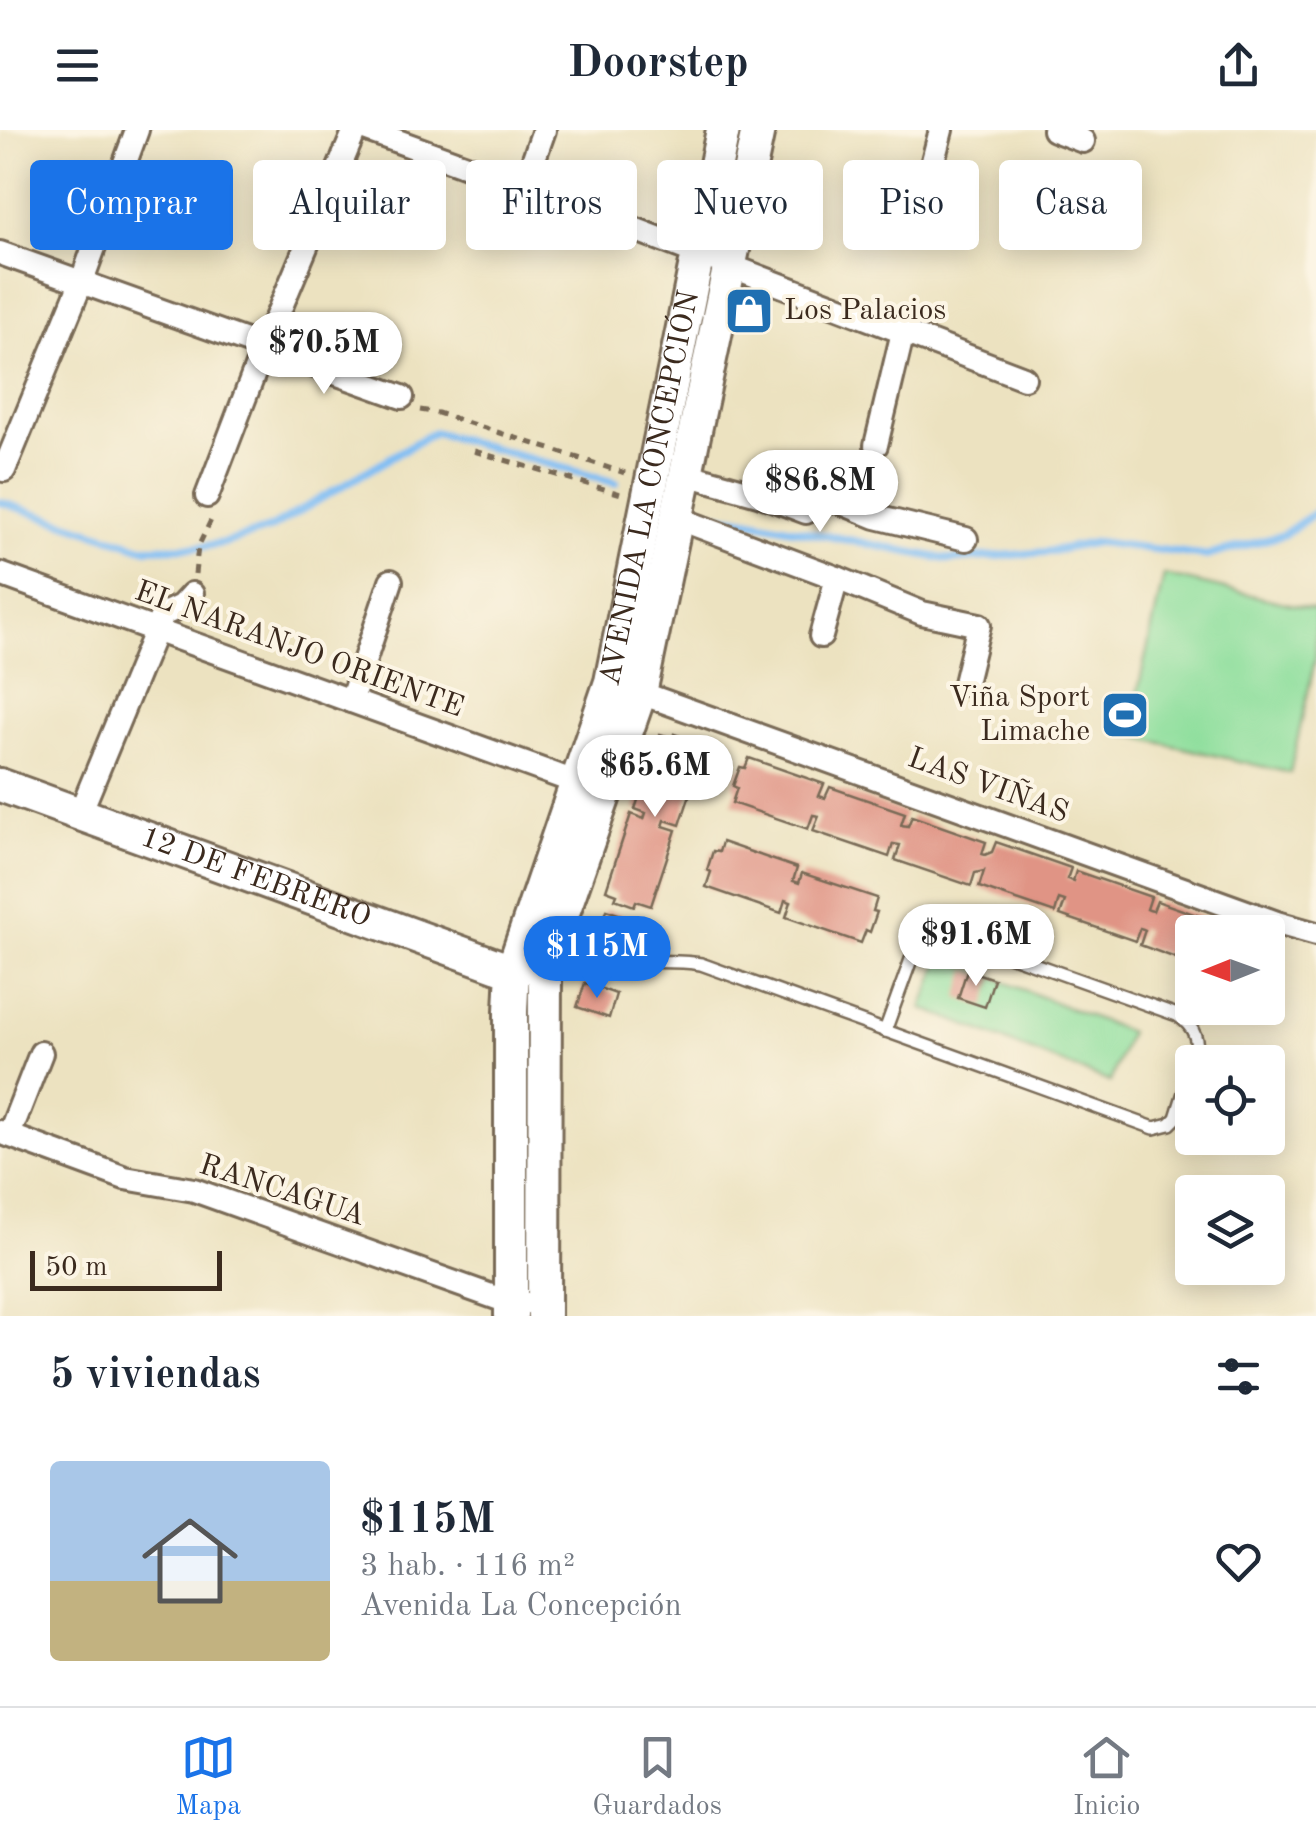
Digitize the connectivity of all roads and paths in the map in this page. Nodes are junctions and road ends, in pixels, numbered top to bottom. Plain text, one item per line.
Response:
1 (136, 130) edge
2 (355, 130) edge
3 (367, 130) edge
4 (544, 130) edge
5 (723, 130) edge
6 (758, 130) edge
7 (941, 130) edge
8 (1054, 130) edge
9 (1083, 141) dead end
10 (533, 160) edge
11 (933, 160) edge
12 (466, 166) edge
13 (637, 230) edge
14 (0, 253) edge
15 (698, 253) junction
16 (730, 266) junction
17 (81, 283) junction
18 (903, 332) junction
19 (264, 348) junction
20 (1024, 378) dead end
21 (402, 397) joint
22 (876, 445) dead end
23 (474, 452) dead end
24 (4, 470) dead end
25 (686, 474) junction
26 (207, 496) dead end
27 (658, 502) junction
28 (966, 539) dead end
29 (0, 574) edge
30 (838, 578) junction
31 (391, 581) dead end
32 (192, 594) dead end
33 (154, 630) junction
34 (821, 636) dead end
35 (965, 684) dead end
36 (625, 688) junction
37 (351, 700) junction
38 (0, 785) edge
39 (591, 787) junction
40 (80, 812) junction
41 (560, 920) junction
42 (1316, 934) edge
43 (579, 949) junction
44 (529, 966) junction
45 (885, 1031) junction
46 (1198, 1045) edge
47 (41, 1053) dead end
48 (1175, 1119) edge
49 (4, 1134) edge
50 (511, 1310) edge
51 (544, 1310) edge

1 - 17 street
2 - 19 street
3 - 12 street
4 - 10 street
5 - 15 street, AVENIDA LA CONCEPCIÓN
6 - 16 street, AVENIDA LA CONCEPCIÓN
7 - 11 street
8 - 9 street
13 - 15 street
14 - 17 street
15 - 16 street
15 - 27 street, AVENIDA LA CONCEPCIÓN
16 - 18 street
16 - 25 street, AVENIDA LA CONCEPCIÓN
17 - 19 street
17 - 24 street
18 - 20 street
18 - 22 street
19 - 21 street
19 - 26 street
21 - 27 path
23 - 27 path
25 - 27 street, AVENIDA LA CONCEPCIÓN
25 - 28 street
27 - 30 street
27 - 36 street, AVENIDA LA CONCEPCIÓN
29 - 33 street, EL NARANJO ORIENTE
30 - 34 street
30 - 35 street
31 - 37 street
32 - 33 street
33 - 37 street, EL NARANJO ORIENTE
33 - 40 street
36 - 39 street, AVENIDA LA CONCEPCIÓN
36 - 42 street, LAS VIÑAS
37 - 39 street, EL NARANJO ORIENTE
38 - 40 street, 12 DE FEBRERO
39 - 41 street, AVENIDA LA CONCEPCIÓN
39 - 44 street, AVENIDA LA CONCEPCIÓN
40 - 44 street, 12 DE FEBRERO
41 - 43 lane
41 - 44 street, AVENIDA LA CONCEPCIÓN
43 - 44 lane
43 - 45 lane
44 - 50 street, AVENIDA LA CONCEPCIÓN
44 - 51 street, AVENIDA LA CONCEPCIÓN
45 - 46 lane
45 - 48 lane
47 - 49 street
49 - 50 street, RANCAGUA
50 - 51 street, RANCAGUA

